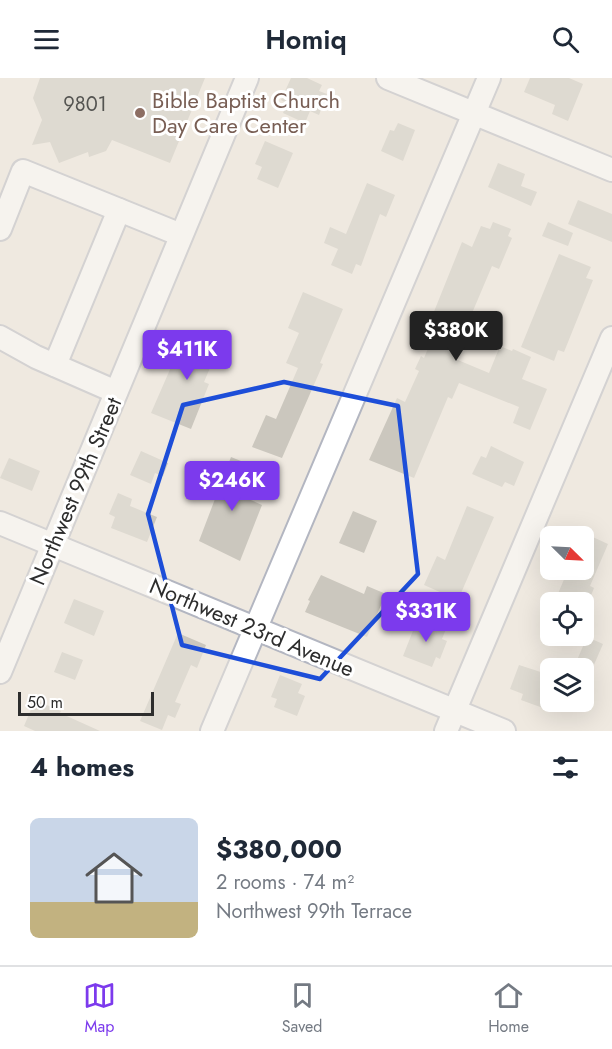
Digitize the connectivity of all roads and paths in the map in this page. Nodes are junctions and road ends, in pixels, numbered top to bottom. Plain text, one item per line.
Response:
1 (247, 78) edge
2 (388, 78) edge
3 (489, 78) edge
4 (474, 113) junction
5 (612, 170) edge
6 (119, 210) junction
7 (0, 229) edge
8 (181, 236) junction
9 (0, 337) edge
10 (612, 338) edge
11 (55, 365) junction
12 (116, 392) junction
13 (0, 523) edge
14 (53, 544) junction
15 (255, 629) junction
16 (0, 672) edge
17 (450, 721) edge
18 (212, 731) edge
19 (504, 731) edge

1 - 8 street, Northwest 99th Street
2 - 4 street
3 - 4 street
4 - 5 street
4 - 15 street
6 - 7 street
6 - 8 street
6 - 11 street
8 - 12 street, Northwest 99th Street
9 - 11 street
10 - 17 street
11 - 12 street
12 - 14 street, Northwest 99th Street
13 - 14 street, Northwest 23rd Avenue
14 - 15 street, Northwest 23rd Avenue
14 - 16 street, Northwest 99th Street
15 - 17 street, Northwest 23rd Avenue
15 - 18 street
17 - 19 street, Northwest 23rd Avenue

